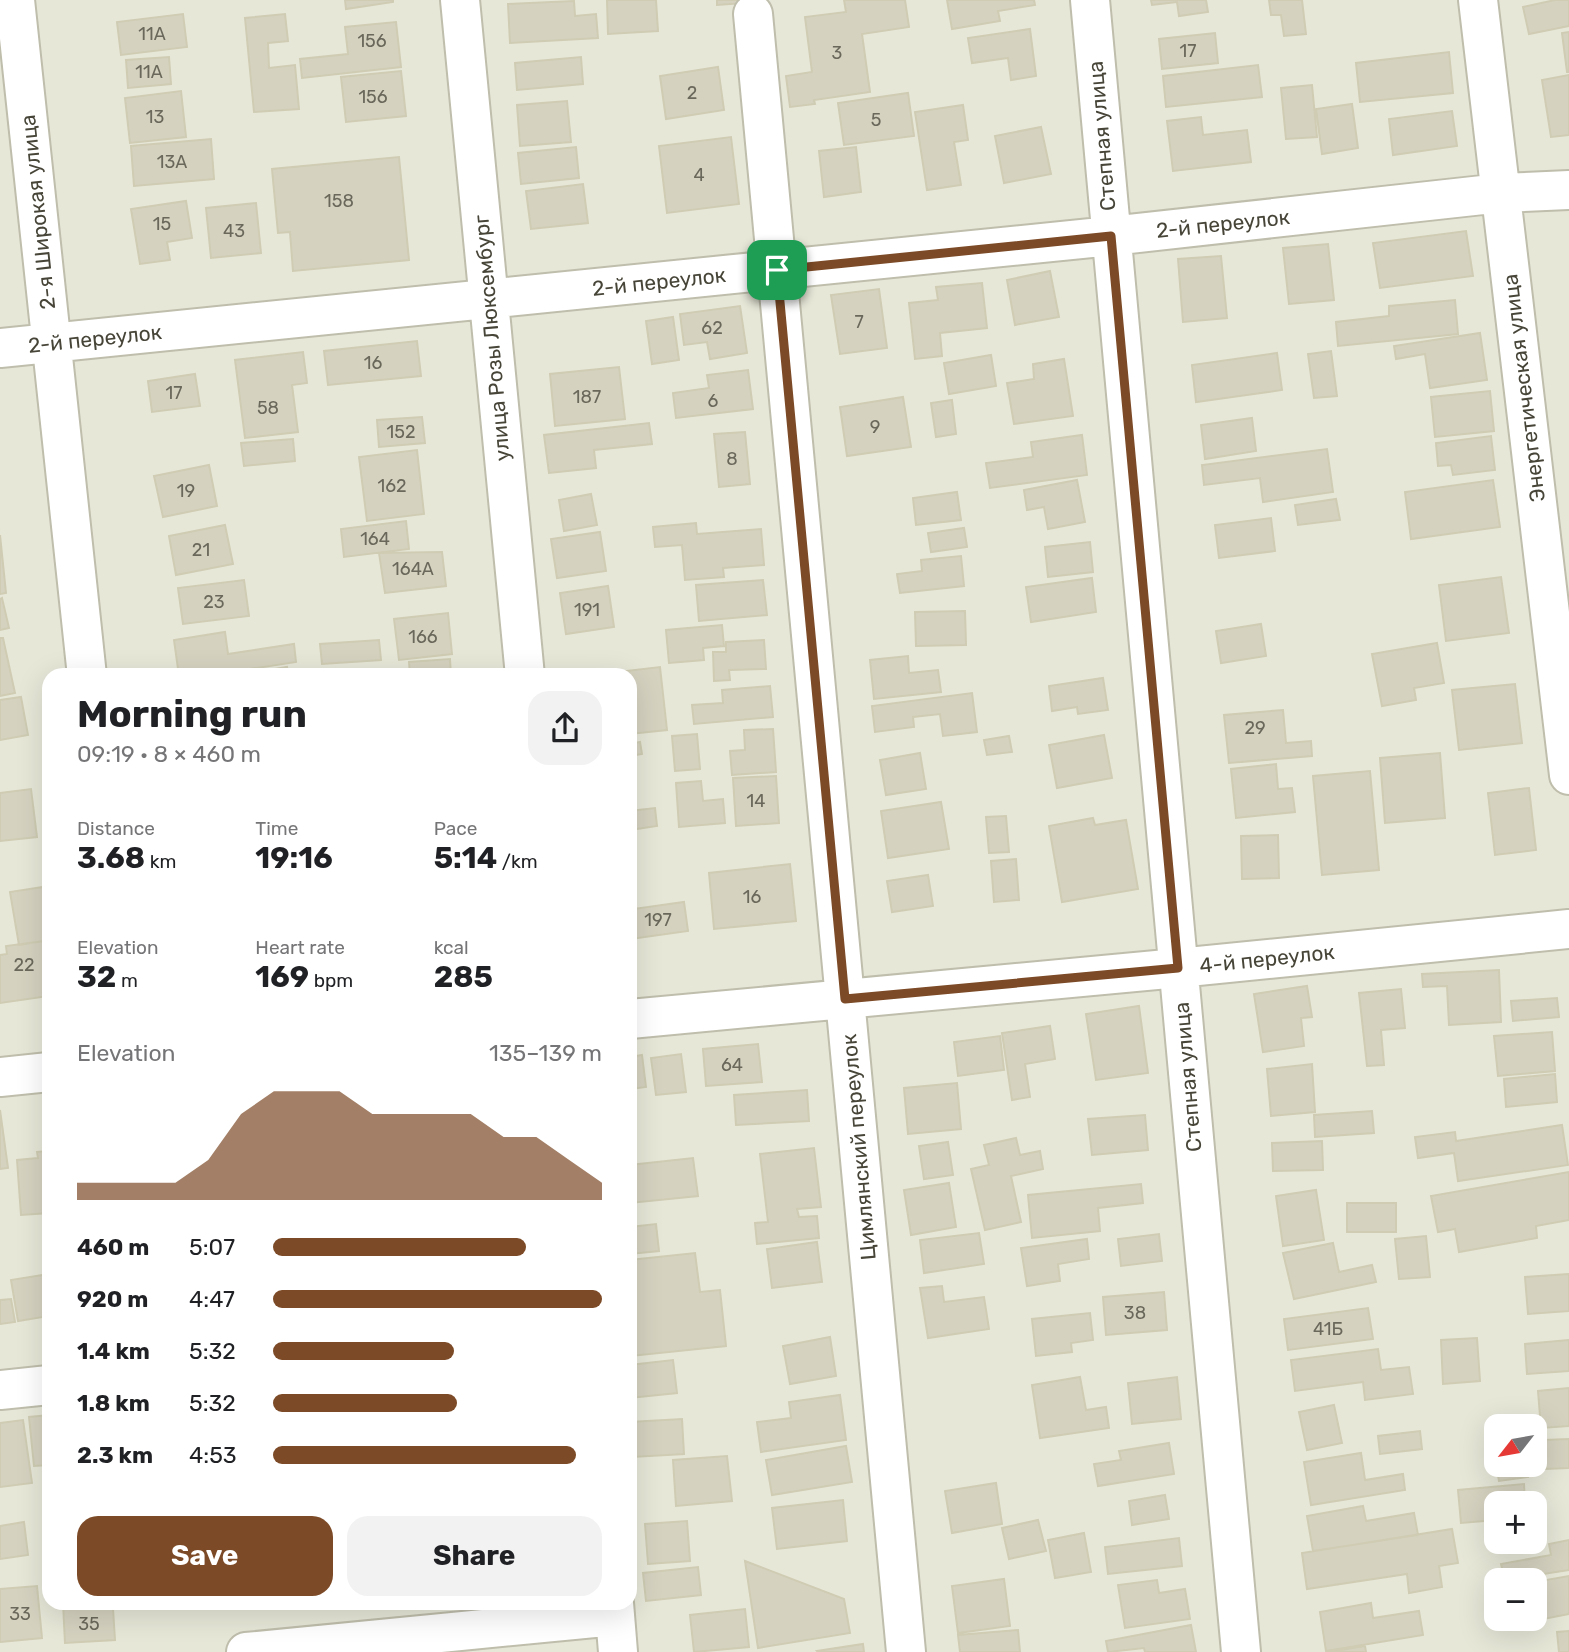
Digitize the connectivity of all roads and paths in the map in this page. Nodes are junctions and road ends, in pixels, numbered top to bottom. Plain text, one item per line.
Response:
1 (15, 0) edge
2 (460, 0) edge
3 (1090, 0) edge
4 (1478, 0) edge
5 (753, 14) dead end
6 (1569, 190) edge
7 (1501, 193) junction
8 (1111, 236) junction
9 (777, 270) junction
10 (489, 299) junction
11 (51, 343) junction
12 (0, 348) edge
13 (86, 668) edge
14 (524, 668) edge
15 (1569, 775) edge
16 (1569, 929) edge
17 (1178, 968) junction
18 (845, 999) junction
19 (637, 1018) edge
20 (42, 1073) edge
21 (0, 1077) edge
22 (42, 1386) edge
23 (0, 1390) edge
24 (616, 1624) edge
25 (246, 1652) edge
26 (906, 1652) edge
27 (1241, 1652) edge

1 - 11 street, 2-я Широкая улица
2 - 10 street, улица Розы Люксембург
3 - 8 street, Степная улица
4 - 7 street, Энергетическая улица
5 - 9 street, Цимлянский переулок
6 - 7 street, 2-й переулок
7 - 8 street, 2-й переулок
7 - 15 street, Энергетическая улица
8 - 9 street, 2-й переулок
8 - 17 street, Степная улица
9 - 10 street, 2-й переулок
9 - 18 street, Цимлянский переулок
10 - 11 street, 2-й переулок
10 - 14 street, улица Розы Люксембург
11 - 12 street, 2-й переулок
11 - 13 street, 2-я Широкая улица
16 - 17 street, 4-й переулок
17 - 18 street, 4-й переулок
17 - 27 street, Степная улица
18 - 19 street, 4-й переулок
18 - 26 street, Цимлянский переулок
20 - 21 street
22 - 23 street
24 - 25 street

